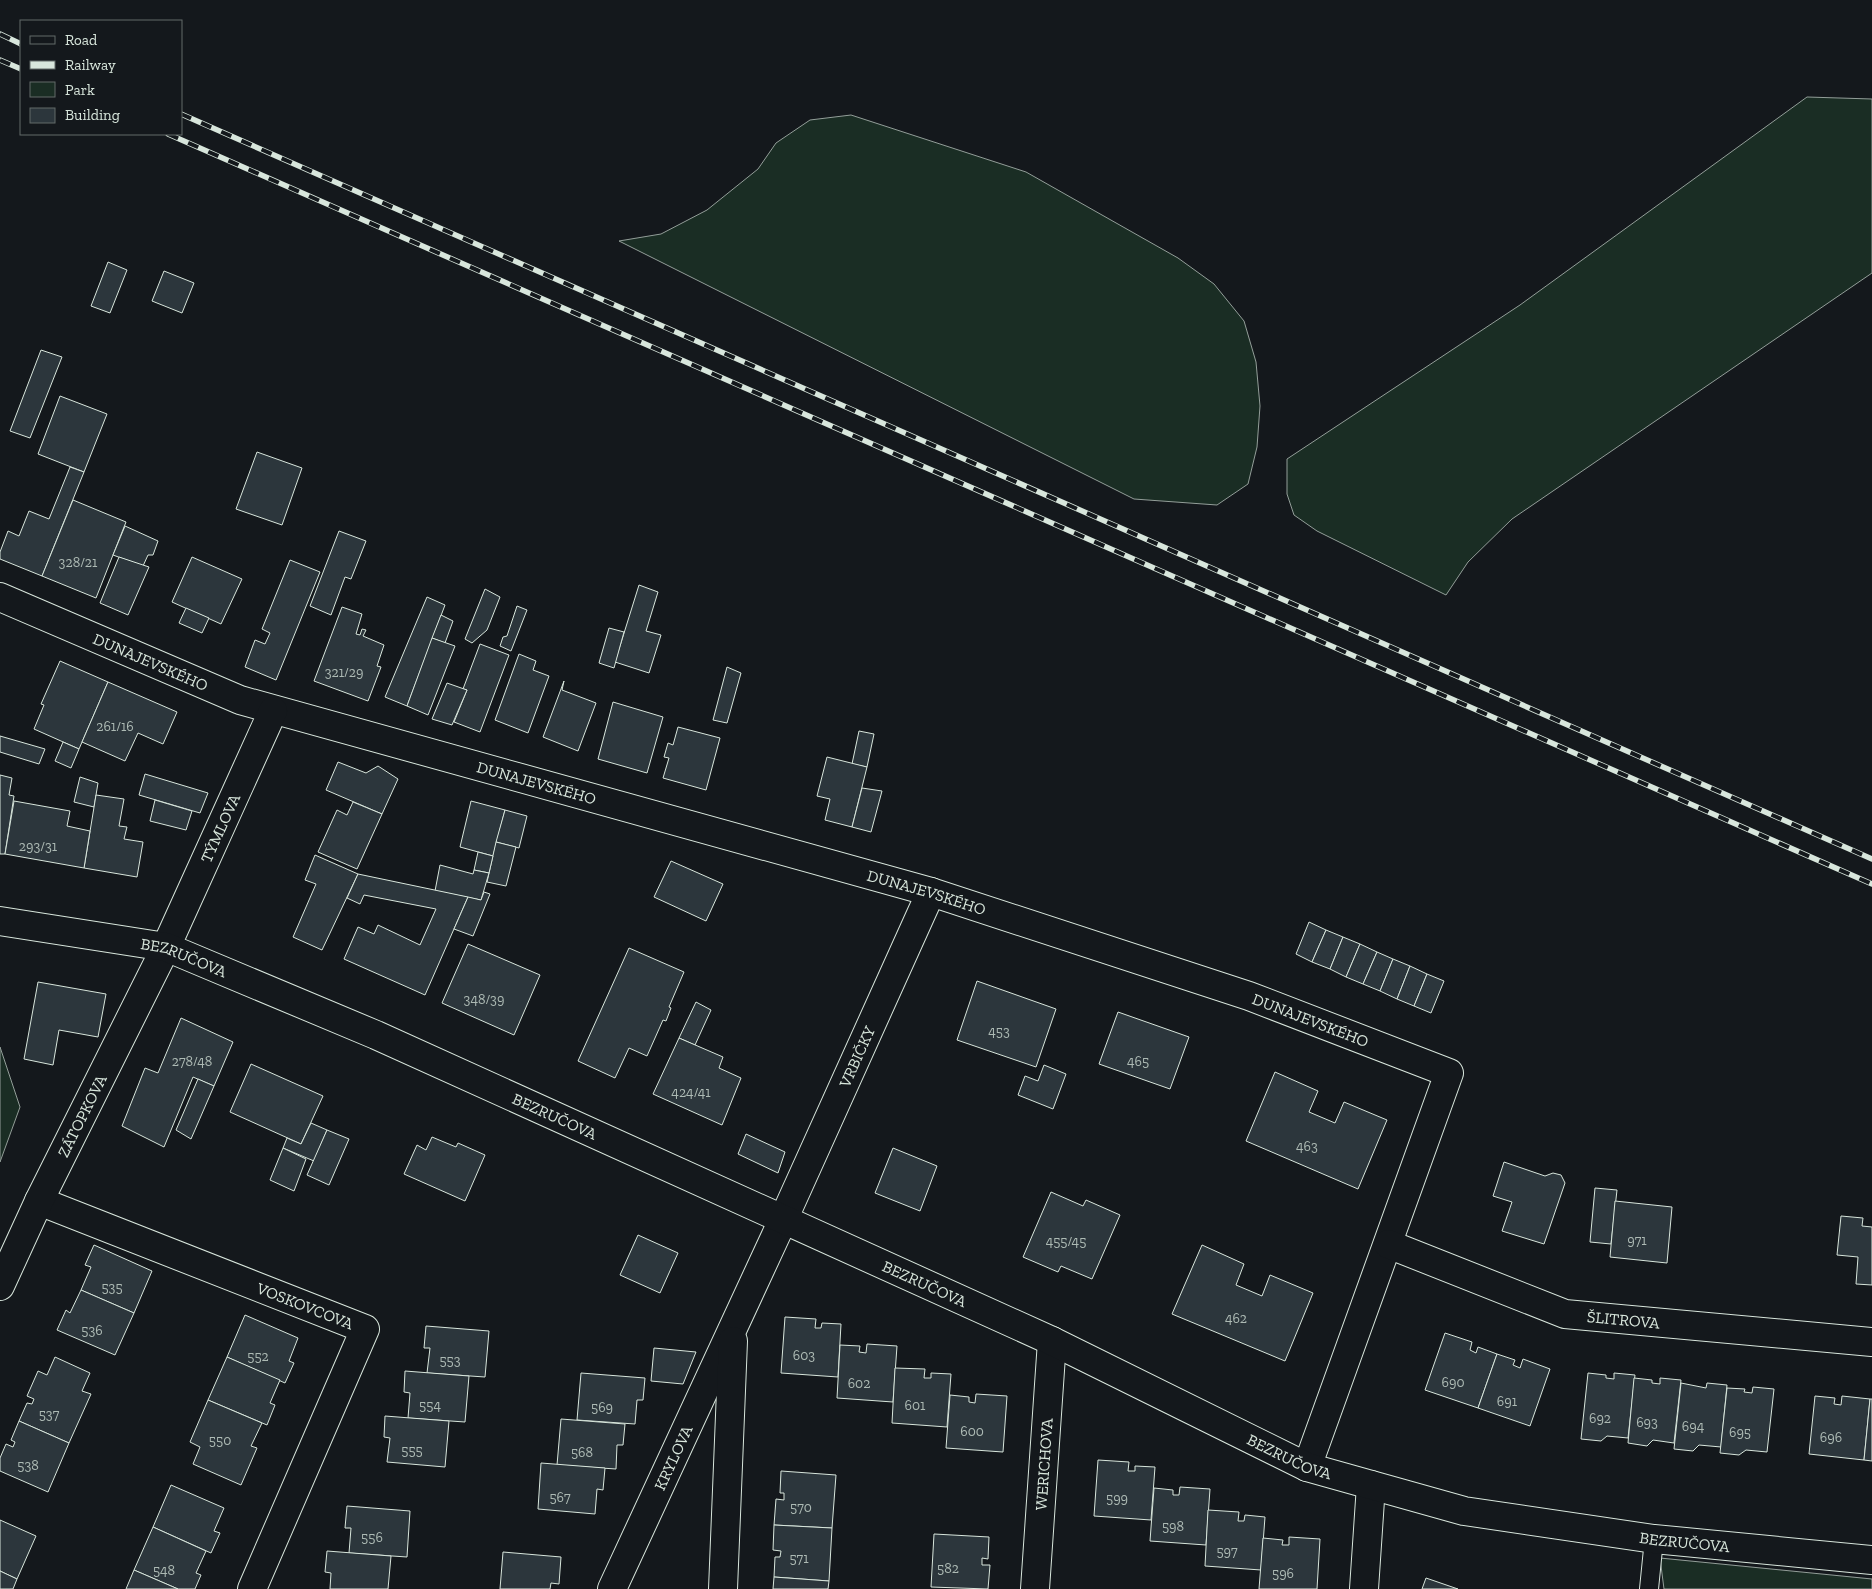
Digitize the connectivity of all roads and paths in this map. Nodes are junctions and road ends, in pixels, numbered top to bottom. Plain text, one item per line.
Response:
1 (0, 597) edge
2 (273, 711) junction
3 (931, 892) junction
4 (0, 921) edge
5 (166, 947) junction
6 (39, 1201) junction
7 (783, 1220) junction
8 (1388, 1244) junction
9 (0, 1286) edge
10 (734, 1327) junction
11 (1052, 1341) junction
12 (1872, 1342) edge
13 (1307, 1467) junction
14 (1370, 1485) junction
15 (1654, 1538) junction
16 (1872, 1560) edge
17 (252, 1589) edge
18 (612, 1589) edge
19 (722, 1589) edge
20 (1035, 1589) edge
21 (1364, 1589) edge
22 (1649, 1589) edge

1 - 2 street, DUNAJEVSKÉHO
2 - 3 street, DUNAJEVSKÉHO
2 - 5 street, TÝMLOVA
3 - 7 street, VRBIČKY
3 - 8 street, DUNAJEVSKÉHO
4 - 5 street, BEZRUČOVA
5 - 6 street, ZÁTOPKOVA
5 - 7 street, BEZRUČOVA
6 - 9 street, ZÁTOPKOVA
6 - 17 street, VOSKOVCOVA
7 - 10 street, KRYLOVA
7 - 11 street, BEZRUČOVA
8 - 12 street, ŠLITROVA
8 - 13 street, DUNAJEVSKÉHO
10 - 18 street, KRYLOVA
10 - 19 street, KRYLOVA
11 - 13 street, BEZRUČOVA
11 - 20 street, WERICHOVA
13 - 14 street, BEZRUČOVA
14 - 15 street, BEZRUČOVA
14 - 21 street
15 - 16 street, BEZRUČOVA
15 - 22 lane

